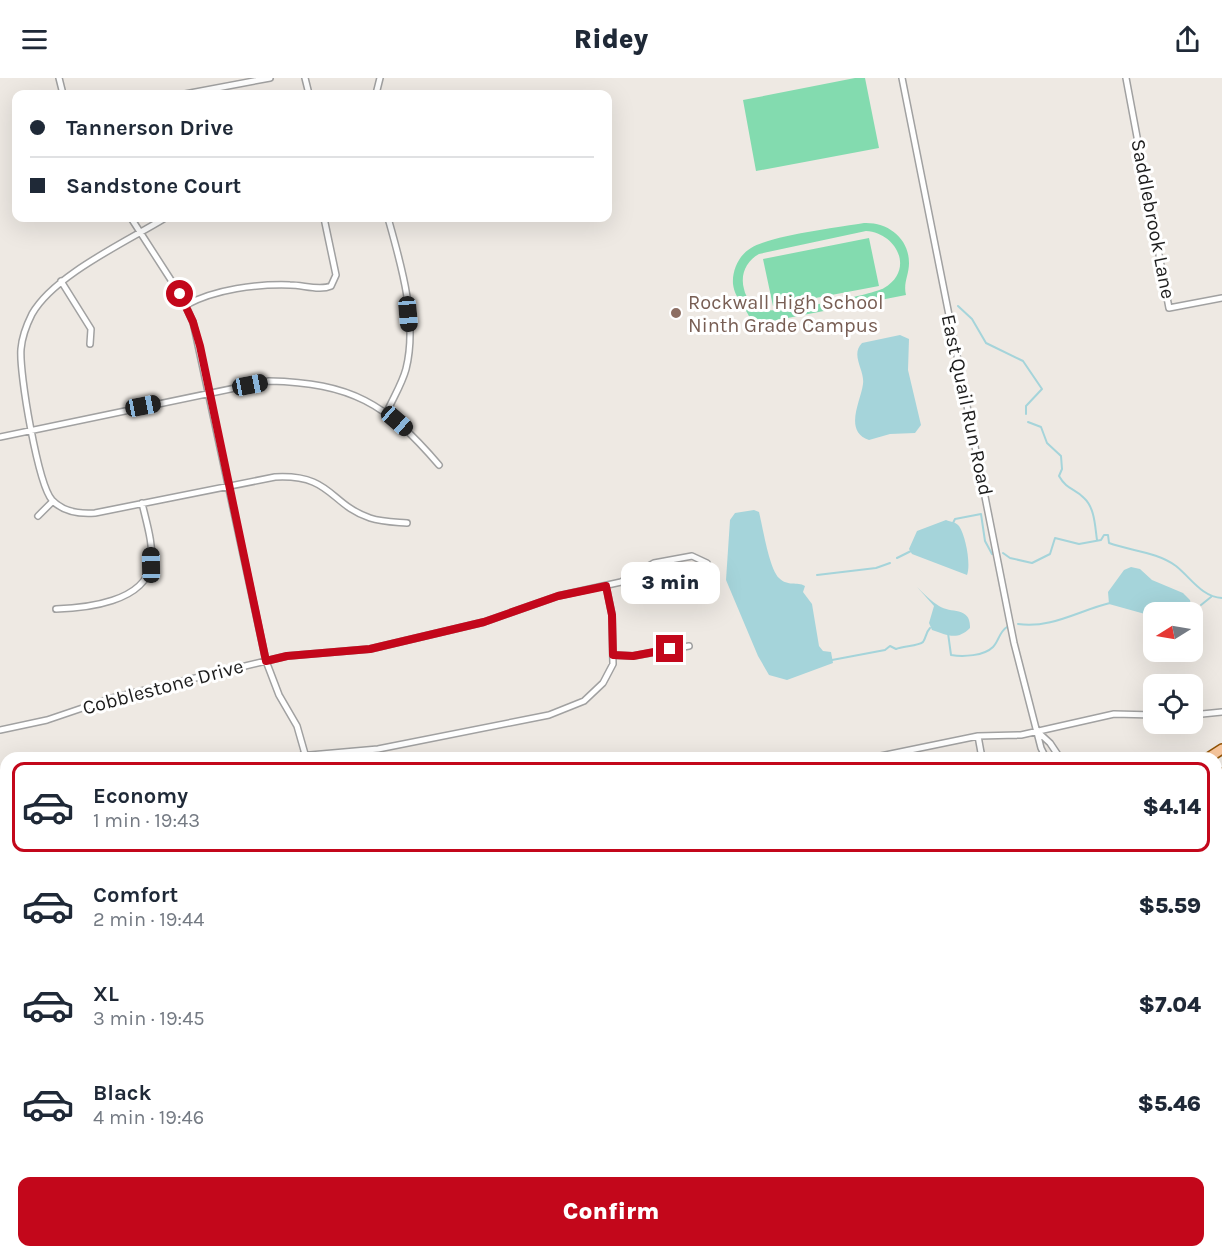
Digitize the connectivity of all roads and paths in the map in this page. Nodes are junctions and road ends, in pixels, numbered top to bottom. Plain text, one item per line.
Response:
1 (270, 78) edge
2 (902, 78) edge
3 (1126, 78) edge
4 (206, 90) edge
5 (133, 222) edge
6 (159, 222) edge
7 (325, 222) edge
8 (389, 222) edge
9 (141, 233) junction
10 (62, 281) junction
11 (1222, 298) edge
12 (186, 305) junction
13 (90, 344) dead end
14 (210, 393) junction
15 (387, 412) junction
16 (32, 429) junction
17 (0, 437) edge
18 (439, 465) dead end
19 (228, 486) junction
20 (53, 501) junction
21 (142, 503) junction
22 (38, 516) dead end
23 (407, 523) dead end
24 (707, 563) dead end
25 (606, 586) junction
26 (56, 609) dead end
27 (689, 646) dead end
28 (613, 655) junction
29 (266, 661) junction
30 (1222, 712) edge
31 (1203, 714) edge
32 (1143, 715) edge
33 (0, 730) edge
34 (1036, 731) junction
35 (978, 736) junction
36 (304, 752) edge
37 (334, 752) edge
38 (905, 752) edge
39 (981, 752) edge
40 (1044, 752) edge
41 (1056, 752) edge

1 - 4 street
2 - 34 street, East Quail Run Road
3 - 11 street, Saddlebrook Lane
5 - 9 street
6 - 9 street
7 - 12 street
8 - 15 street
9 - 10 street
9 - 12 street
10 - 13 street
10 - 16 street
12 - 14 street
14 - 15 street
14 - 16 street
14 - 19 street
15 - 18 street
16 - 17 street
16 - 20 street
19 - 21 street
19 - 23 street
19 - 29 street
20 - 21 street
20 - 22 street
21 - 26 street
24 - 25 street, Cobblestone Drive
25 - 28 street
25 - 29 street, Cobblestone Drive
27 - 28 street
28 - 37 street
29 - 33 street, Cobblestone Drive
29 - 36 street
30 - 31 street
32 - 34 street
34 - 35 street
34 - 40 street, East Quail Run Road
34 - 41 street, East Quail Run Road
35 - 38 street
35 - 39 street

